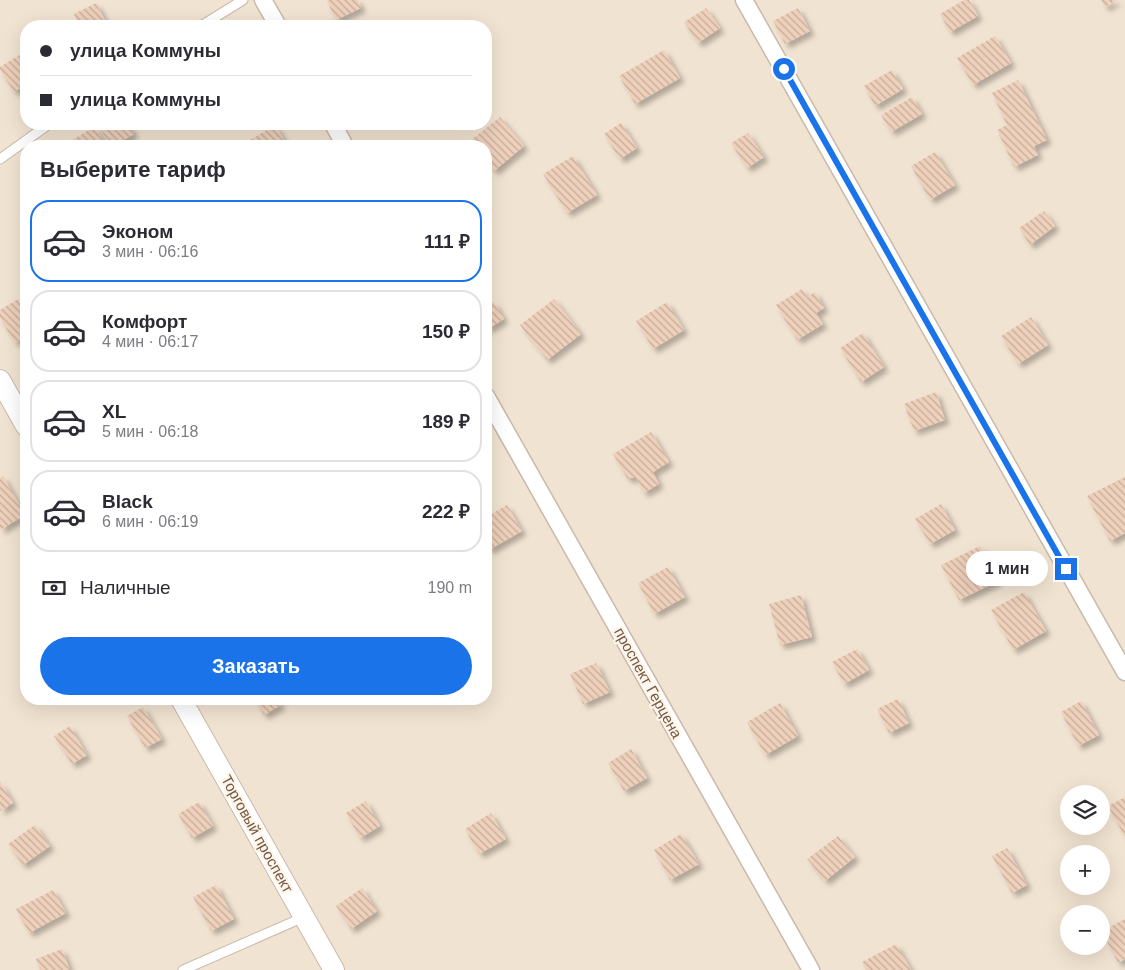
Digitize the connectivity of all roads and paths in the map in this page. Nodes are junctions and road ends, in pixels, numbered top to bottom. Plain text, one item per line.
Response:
1 (243, 0) edge
2 (263, 0) edge
3 (744, 0) edge
4 (211, 20) edge
5 (275, 20) edge
6 (41, 130) edge
7 (27, 140) edge
8 (20, 145) edge
9 (0, 159) edge
10 (0, 380) edge
11 (492, 407) edge
12 (20, 415) edge
13 (1125, 672) edge
14 (184, 705) edge
15 (304, 917) junction
16 (183, 970) edge
17 (334, 970) edge
18 (811, 970) edge

1 - 4 lane
2 - 5 street
3 - 13 street
6 - 7 lane
8 - 9 lane
10 - 12 street
11 - 18 street, проспект Герцена
14 - 15 street, Торговый проспект
15 - 16 lane
15 - 17 street, Торговый проспект

